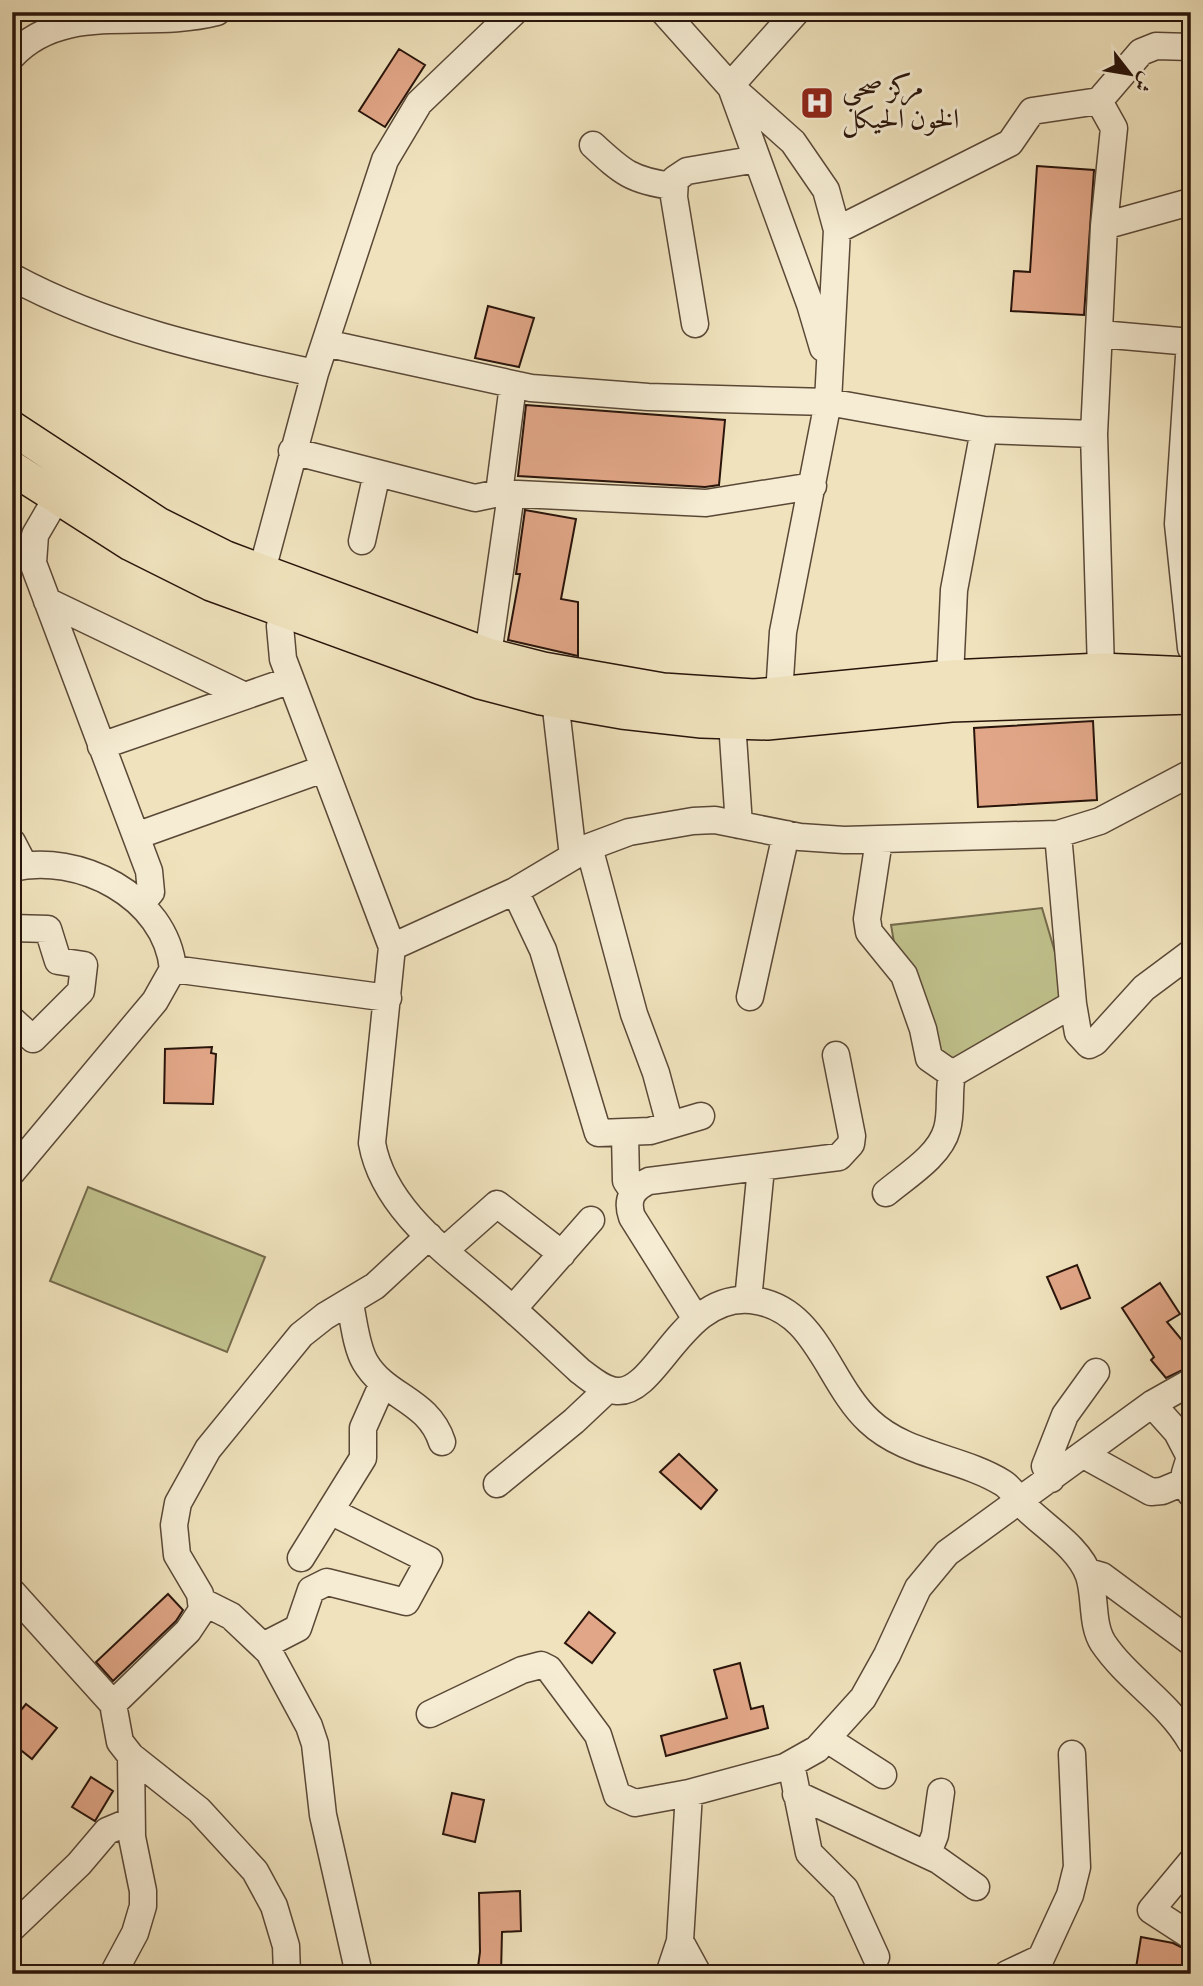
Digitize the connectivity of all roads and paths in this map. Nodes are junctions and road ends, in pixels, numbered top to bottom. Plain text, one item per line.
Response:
1 (31, 12) edge
2 (217, 12) edge
3 (514, 12) edge
4 (664, 12) edge
5 (796, 12) edge
6 (1191, 47) edge
7 (12, 54) edge
8 (730, 86) junction
9 (1099, 101) junction
10 (593, 145) dead end
11 (757, 159) junction
12 (673, 186) junction
13 (1190, 202) edge
14 (1104, 226) junction
15 (837, 230) junction
16 (12, 277) edge
17 (695, 324) dead end
18 (1100, 334) junction
19 (1190, 342) edge
20 (325, 343) junction
21 (315, 373) junction
22 (513, 385) junction
23 (828, 390) junction
24 (12, 428) edge
25 (984, 430) junction
26 (1094, 434) junction
27 (292, 451) junction
28 (12, 468) edge
29 (377, 473) junction
30 (813, 486) junction
31 (505, 494) junction
32 (56, 499) junction
33 (362, 541) dead end
34 (273, 593) junction
35 (47, 601) junction
36 (1191, 648) edge
37 (488, 655) junction
38 (1101, 670) junction
39 (1191, 674) edge
40 (950, 677) junction
41 (291, 680) junction
42 (779, 695) junction
43 (245, 696) junction
44 (1191, 697) edge
45 (555, 700) junction
46 (732, 722) junction
47 (101, 746) junction
48 (323, 769) junction
49 (1191, 773) edge
50 (739, 824) junction
51 (786, 834) junction
52 (1058, 834) junction
53 (136, 836) junction
54 (879, 840) junction
55 (581, 851) junction
56 (16, 858) edge
57 (515, 891) junction
58 (141, 904) junction
59 (12, 928) edge
60 (392, 947) junction
61 (1191, 953) edge
62 (173, 969) junction
63 (750, 997) dead end
64 (388, 998) junction
65 (1073, 1004) junction
66 (12, 1020) edge
67 (836, 1055) dead end
68 (952, 1074) junction
69 (701, 1116) dead end
70 (670, 1125) junction
71 (625, 1133) junction
72 (761, 1168) junction
73 (12, 1172) edge
74 (634, 1191) junction
75 (886, 1193) dead end
76 (591, 1220) dead end
77 (437, 1243) junction
78 (562, 1254) junction
79 (748, 1300) junction
80 (350, 1304) junction
81 (513, 1309) junction
82 (696, 1319) junction
83 (1096, 1372) dead end
84 (1191, 1382) edge
85 (383, 1383) junction
86 (608, 1389) junction
87 (1152, 1404) junction
88 (442, 1442) dead end
89 (1084, 1455) junction
90 (1051, 1479) junction
91 (497, 1483) dead end
92 (1188, 1488) edge
93 (1020, 1502) junction
94 (330, 1511) junction
95 (302, 1558) dead end
96 (1088, 1572) junction
97 (203, 1602) junction
98 (17, 1609) edge
99 (1191, 1642) edge
100 (263, 1646) junction
101 (113, 1704) junction
102 (430, 1714) dead end
103 (827, 1740) junction
104 (1191, 1742) edge
105 (1072, 1754) dead end
106 (131, 1756) junction
107 (791, 1764) junction
108 (883, 1775) dead end
109 (941, 1792) dead end
110 (689, 1793) junction
111 (796, 1794) junction
112 (131, 1821) junction
113 (927, 1855) junction
114 (1191, 1862) edge
115 (976, 1887) dead end
116 (12, 1928) edge
117 (1191, 1936) edge
118 (680, 1941) junction
119 (876, 1957) dead end
120 (1050, 1966) edge
121 (113, 1974) edge
122 (287, 1974) edge
123 (359, 1974) edge
124 (669, 1974) edge
125 (698, 1974) edge
126 (1007, 1974) edge

1 - 7 street
2 - 7 street
3 - 20 street
4 - 8 street
5 - 8 street
6 - 9 street
8 - 11 street
8 - 15 street
9 - 14 street
9 - 15 street
10 - 12 street
11 - 12 street
11 - 23 street
12 - 17 street
13 - 14 street
14 - 18 street
15 - 23 street
16 - 21 street
18 - 19 street
18 - 26 street
19 - 36 street
20 - 21 street
20 - 22 street
21 - 27 street
22 - 23 street
22 - 31 street
23 - 25 street
23 - 30 street
24 - 34 main road
25 - 26 street
25 - 40 street
26 - 38 street
27 - 29 street
27 - 34 street
28 - 32 main road
29 - 31 street
29 - 33 street
30 - 31 street
30 - 42 street
31 - 37 street
32 - 34 main road
32 - 35 street
34 - 37 main road
34 - 41 street
34 - 45 main road
35 - 43 street
35 - 47 street
37 - 42 main road
38 - 39 main road
38 - 40 main road
40 - 42 main road
41 - 43 street
41 - 48 street
43 - 47 street
44 - 46 main road
45 - 46 main road
45 - 55 street
46 - 50 street
47 - 53 street
48 - 53 street
48 - 60 street
49 - 52 street
50 - 51 street
50 - 55 street
51 - 54 street
51 - 63 street
52 - 54 street
52 - 65 street
53 - 58 street
54 - 68 street
55 - 57 street
55 - 70 street
56 - 58 street
57 - 60 street
57 - 71 street
58 - 62 street
59 - 66 street
60 - 64 street
61 - 65 street
62 - 64 street
62 - 73 street
64 - 77 street
65 - 68 street
67 - 72 street
68 - 75 street
69 - 70 street
70 - 71 street
71 - 74 street
72 - 74 street
72 - 79 street
74 - 82 street
76 - 78 street
77 - 78 street
77 - 80 street
77 - 81 street
78 - 81 street
79 - 82 street
79 - 93 street
80 - 85 street
80 - 97 street
81 - 86 street
82 - 86 street
83 - 90 street
84 - 87 street
85 - 88 street
85 - 94 street
86 - 91 street
87 - 89 street
87 - 92 street
89 - 90 street
89 - 92 street
90 - 93 street
93 - 96 street
93 - 103 street
94 - 95 street
94 - 100 street
96 - 99 street
96 - 104 street
97 - 100 street
97 - 101 street
98 - 101 street
100 - 123 street
101 - 106 street
102 - 110 street
103 - 107 street
103 - 108 street
105 - 120 street
106 - 112 street
106 - 122 street
107 - 110 street
107 - 111 street
109 - 113 street
110 - 118 street
111 - 113 street
111 - 119 street
112 - 116 street
112 - 121 street
113 - 115 street
114 - 117 street
118 - 124 street
118 - 125 street
120 - 126 street

